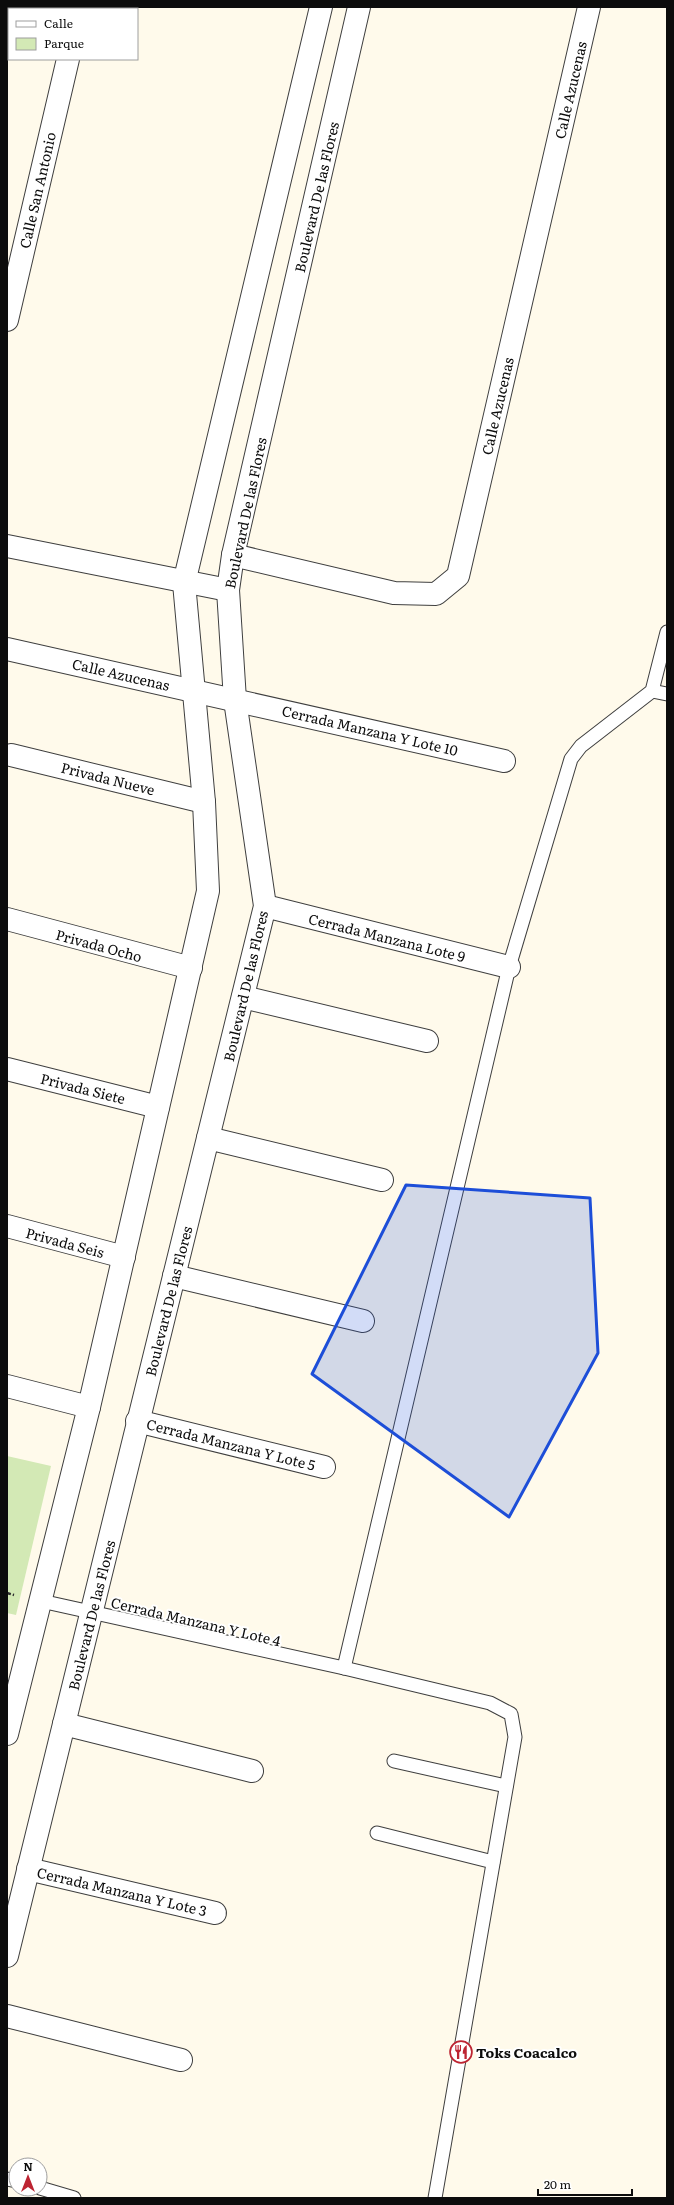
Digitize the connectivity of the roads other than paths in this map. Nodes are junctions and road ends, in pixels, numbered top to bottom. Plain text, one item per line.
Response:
1 (321, 7) edge
2 (359, 7) edge
3 (589, 7) edge
4 (68, 60) edge
5 (7, 320) edge
6 (7, 546) edge
7 (234, 555) junction
8 (184, 583) junction
9 (228, 590) junction
10 (667, 632) edge
11 (7, 649) edge
12 (192, 690) junction
13 (652, 691) junction
14 (667, 694) edge
15 (235, 700) junction
16 (11, 755) dead end
17 (504, 760) dead end
18 (204, 802) junction
19 (265, 906) junction
20 (7, 920) edge
21 (509, 967) junction
22 (190, 968) junction
23 (243, 996) junction
24 (427, 1041) dead end
25 (7, 1069) edge
26 (158, 1108) junction
27 (208, 1138) junction
28 (382, 1180) dead end
29 (7, 1226) edge
30 (124, 1258) junction
31 (174, 1276) junction
32 (363, 1320) dead end
33 (7, 1386) edge
34 (89, 1407) junction
35 (137, 1420) junction
36 (324, 1467) dead end
37 (41, 1601) junction
38 (92, 1614) junction
39 (344, 1668) junction
40 (10, 1709) edge
41 (64, 1724) junction
42 (7, 1734) edge
43 (394, 1761) dead end
44 (252, 1771) dead end
45 (506, 1786) junction
46 (377, 1833) dead end
47 (493, 1862) junction
48 (28, 1869) junction
49 (215, 1913) dead end
50 (7, 1956) edge
51 (7, 2016) edge
52 (181, 2060) dead end
53 (48, 2190) edge
54 (74, 2198) edge
55 (435, 2198) edge

1 - 8 street
2 - 7 street, Boulevard De las Flores
3 - 7 street, Calle Azucenas
4 - 5 street, Calle San Antonio
6 - 8 street
7 - 9 street, Boulevard De las Flores
8 - 9 street
8 - 12 street
9 - 15 street, Boulevard De las Flores
10 - 13 lane
11 - 12 street, Calle Azucenas
12 - 15 street, Calle Azucenas
12 - 18 street
13 - 14 lane
13 - 21 lane
15 - 17 street, Cerrada Manzana Y Lote 10
15 - 19 street, Boulevard De las Flores
16 - 18 street, Privada Nueve
18 - 22 street
19 - 21 street, Cerrada Manzana Lote 9
19 - 23 street, Boulevard De las Flores
20 - 22 street, Privada Ocho
21 - 39 lane
22 - 26 street
23 - 24 street
23 - 27 street, Boulevard De las Flores
25 - 26 street, Privada Siete
26 - 30 street
27 - 28 street
27 - 31 street, Boulevard De las Flores
29 - 30 street, Privada Seis
30 - 34 street
31 - 32 street
31 - 35 street, Boulevard De las Flores
33 - 34 street
34 - 37 street
35 - 36 street, Cerrada Manzana Y Lote 5
35 - 38 street, Boulevard De las Flores
37 - 38 lane, Cerrada Manzana Y Lote 4
37 - 40 street
38 - 39 lane, Cerrada Manzana Y Lote 4
38 - 41 street, Boulevard De las Flores
39 - 45 lane, Cerrada Manzana Y Lote 4
40 - 42 street
41 - 44 street
41 - 48 street, Boulevard De las Flores
43 - 45 lane
45 - 47 lane
46 - 47 lane
47 - 55 lane
48 - 49 street, Cerrada Manzana Y Lote 3
48 - 50 street, Boulevard De las Flores
51 - 52 street
53 - 54 lane

